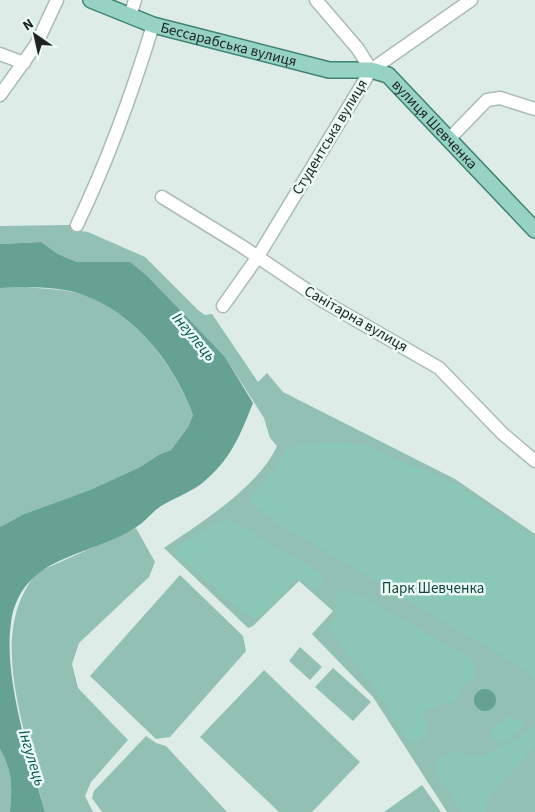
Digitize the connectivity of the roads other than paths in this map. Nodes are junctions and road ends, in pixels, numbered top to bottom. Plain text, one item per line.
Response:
1 (57, 0) edge
2 (91, 0) edge
3 (135, 0) edge
4 (316, 0) edge
5 (471, 0) edge
6 (130, 16) junction
7 (153, 25) junction
8 (0, 54) edge
9 (24, 63) junction
10 (371, 70) junction
11 (0, 95) edge
12 (535, 109) edge
13 (450, 138) junction
14 (162, 197) dead end
15 (77, 225) dead end
16 (535, 230) edge
17 (257, 258) junction
18 (223, 306) dead end
19 (535, 461) edge

1 - 9 street
2 - 6 main road, Бессарабська вулиця
3 - 6 street
4 - 10 street
5 - 10 street, Студентська вулиця
6 - 7 main road, Бессарабська вулиця
7 - 10 main road, Бессарабська вулиця
7 - 15 street
8 - 9 street
9 - 11 street
10 - 13 main road, вулиця Шевченка
10 - 17 street, Студентська вулиця
12 - 13 street
13 - 16 main road, вулиця Шевченка
14 - 17 street, Санітарна вулиця
17 - 18 street, Студентська вулиця
17 - 19 street, Санітарна вулиця

